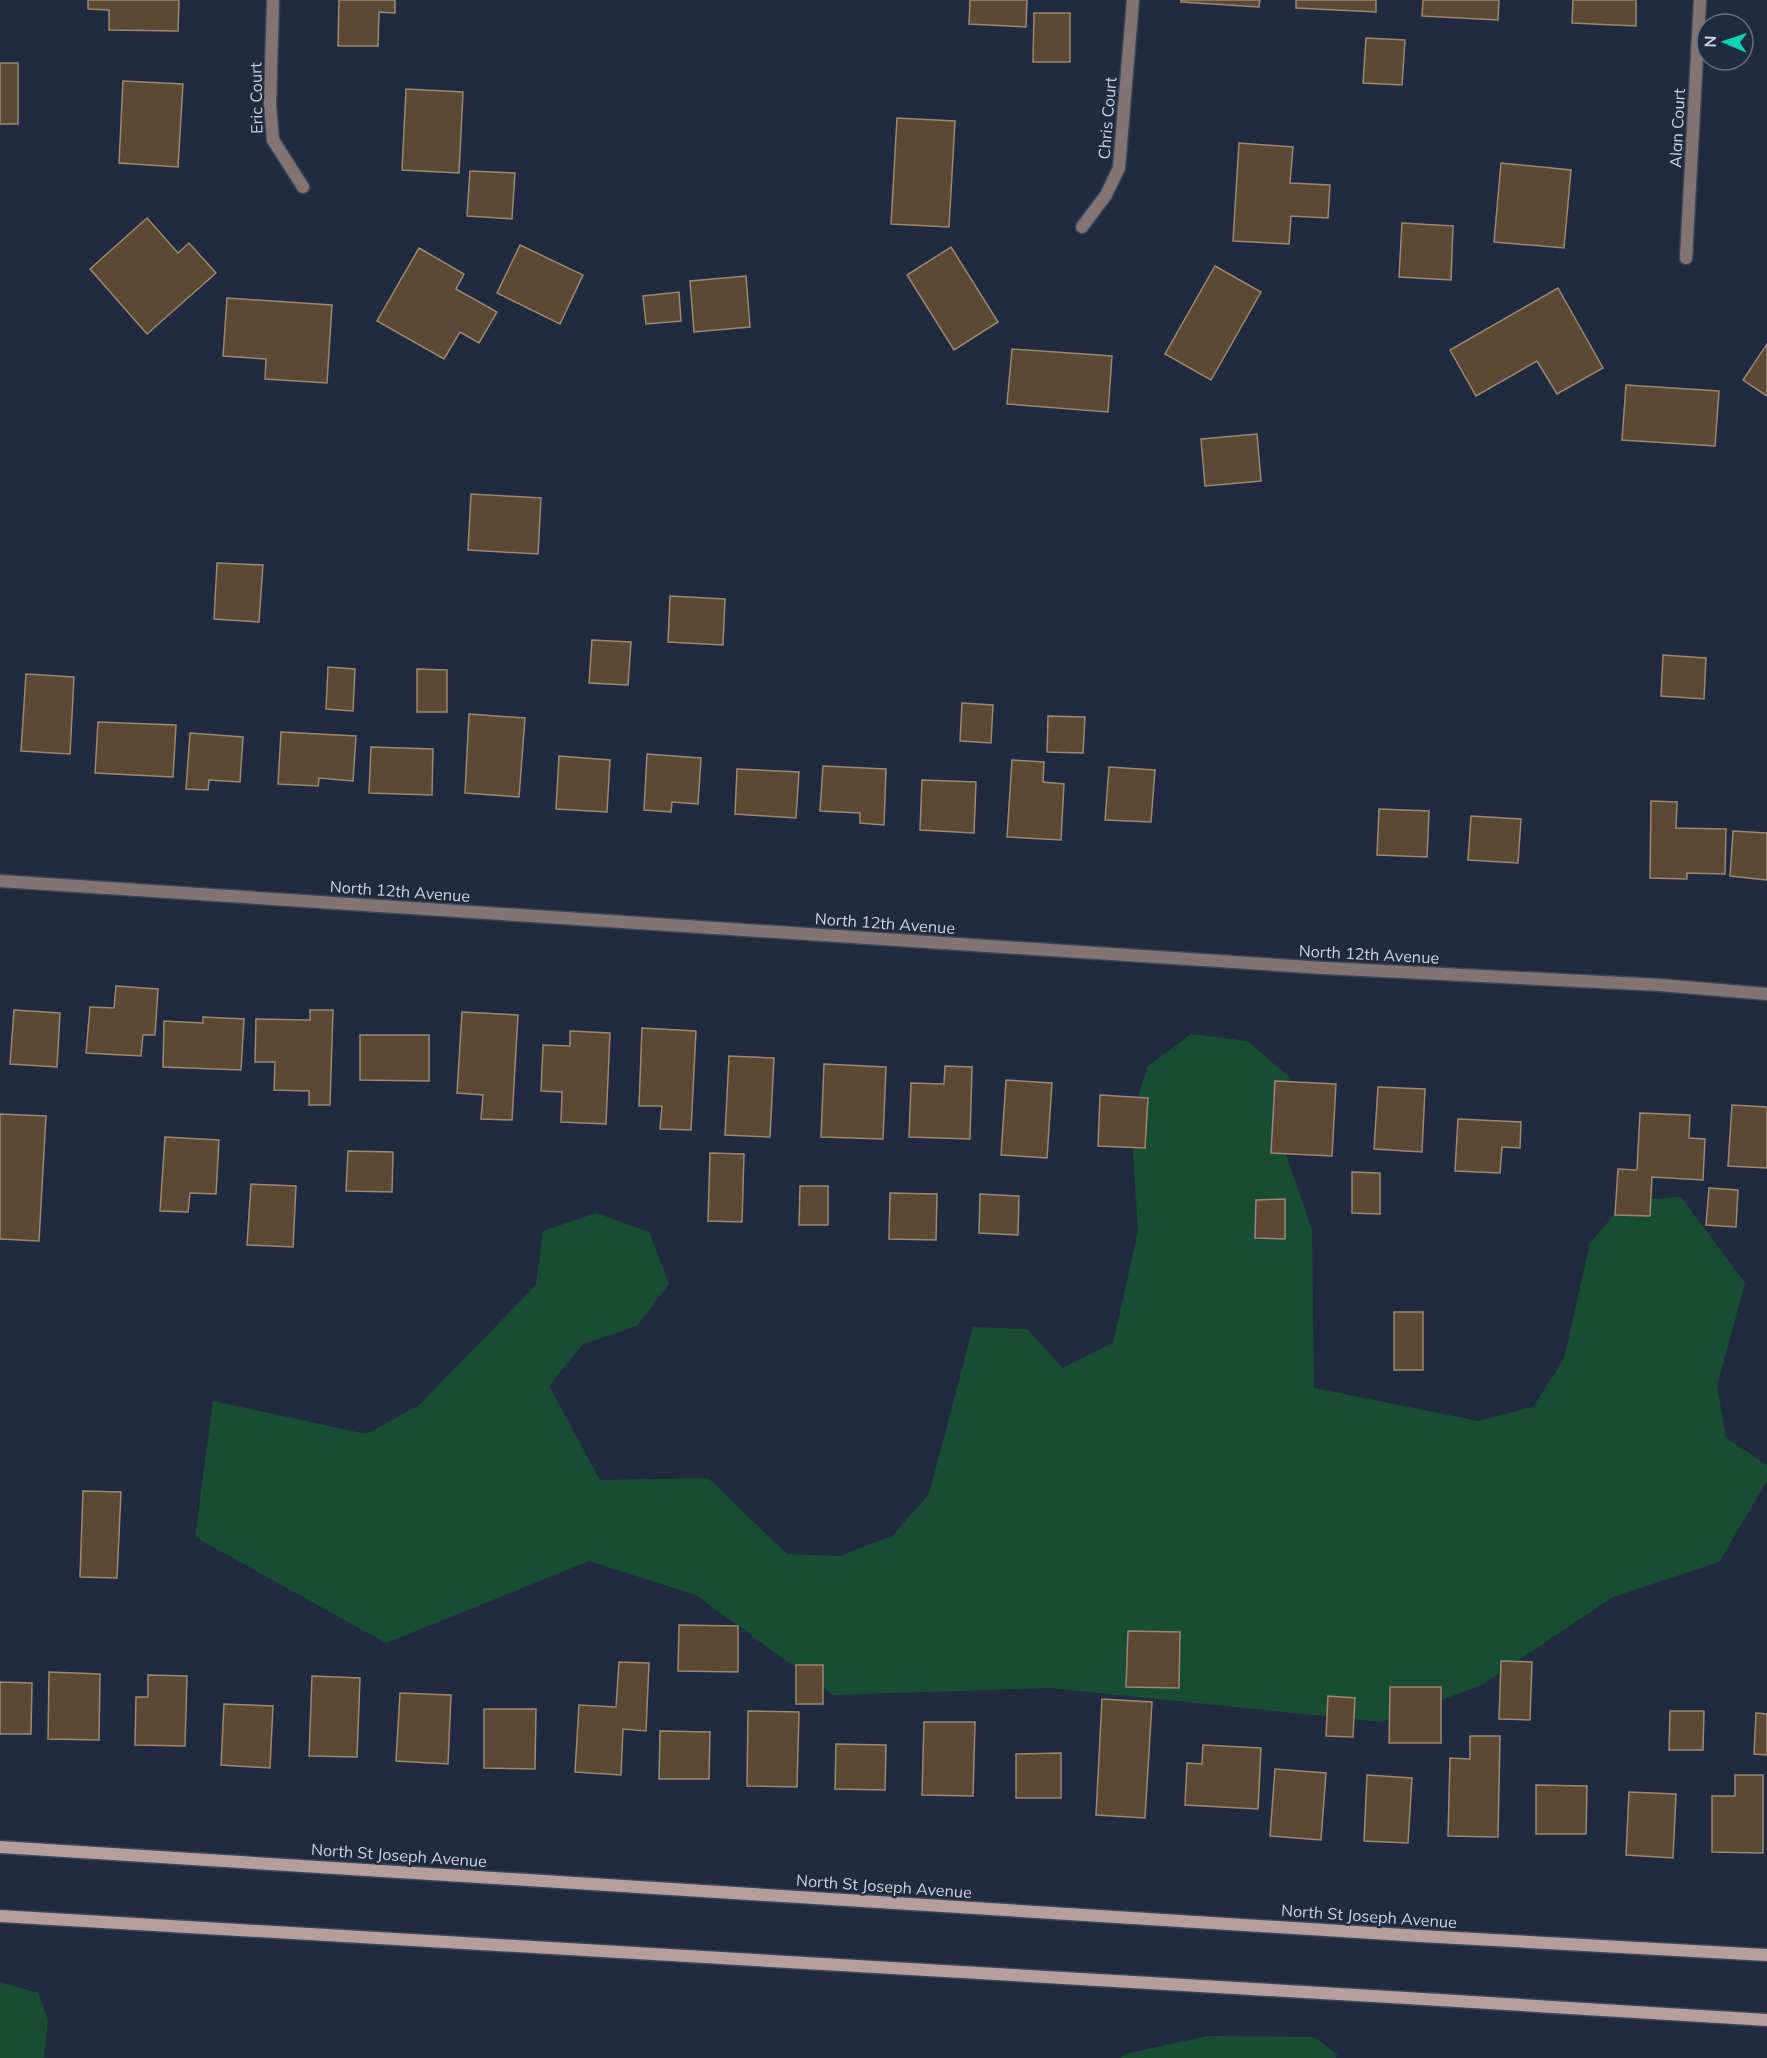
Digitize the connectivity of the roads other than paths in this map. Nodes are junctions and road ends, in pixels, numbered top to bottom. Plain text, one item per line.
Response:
1 (273, 0) edge
2 (1133, 0) edge
3 (1700, 0) edge
4 (303, 187) dead end
5 (1082, 227) dead end
6 (1686, 258) dead end
7 (0, 881) edge
8 (1767, 994) edge
9 (0, 1847) edge
10 (0, 1916) edge
11 (1767, 1955) edge
12 (1767, 2020) edge

1 - 4 street, Eric Court
2 - 5 street, Chris Court
3 - 6 street, Alan Court
7 - 8 street, North 12th Avenue
9 - 11 main road, North St Joseph Avenue
10 - 12 main road

